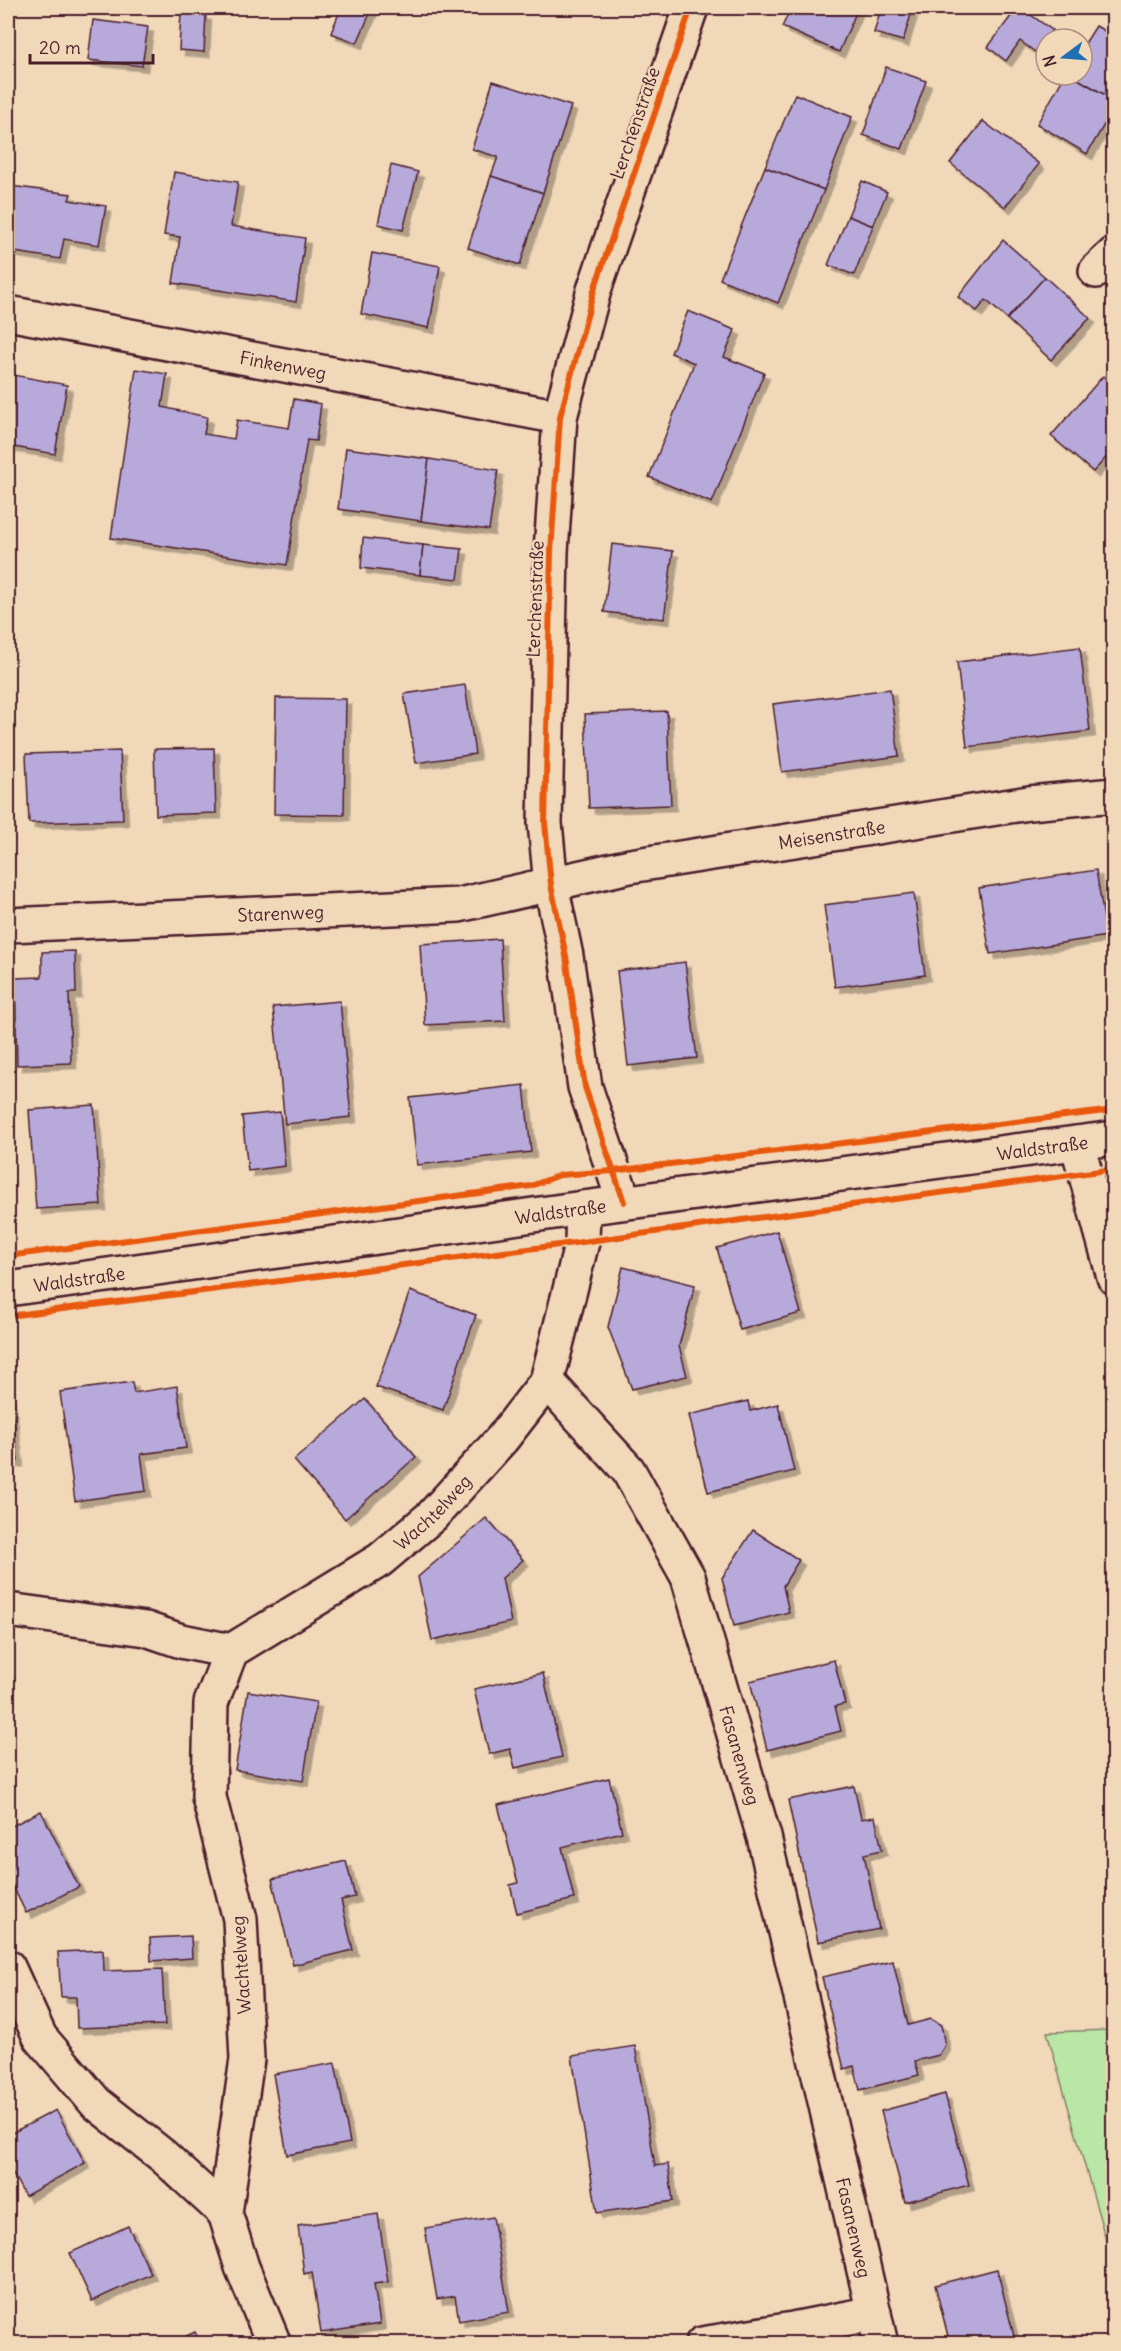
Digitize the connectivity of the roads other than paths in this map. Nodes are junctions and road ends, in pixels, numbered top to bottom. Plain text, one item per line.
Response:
1 (691, 8) edge
2 (8, 313) edge
3 (560, 417) junction
4 (1113, 795) edge
5 (551, 885) junction
6 (8, 925) edge
7 (1113, 1138) edge
8 (1077, 1143) junction
9 (624, 1202) junction
10 (583, 1208) junction
11 (1113, 1277) edge
12 (8, 1288) edge
13 (547, 1381) junction
14 (8, 1610) edge
15 (231, 1651) junction
16 (8, 1967) edge
17 (225, 2213) junction
18 (877, 2328) edge
19 (274, 2343) edge
20 (702, 2343) edge

1 - 3 street, Lerchenstraße
2 - 3 street, Finkenweg
3 - 5 street, Lerchenstraße
4 - 5 street, Meisenstraße
5 - 6 street, Starenweg
5 - 9 street, Lerchenstraße
7 - 8 street, Waldstraße
8 - 9 street, Waldstraße
8 - 11 street
9 - 10 street, Waldstraße
10 - 12 street, Waldstraße
10 - 13 street
13 - 15 street, Wachtelweg
13 - 18 street, Fasanenweg
14 - 15 street
15 - 17 street, Wachtelweg
16 - 17 street, Wachtelweg
17 - 19 street, Wachtelweg
18 - 20 street

